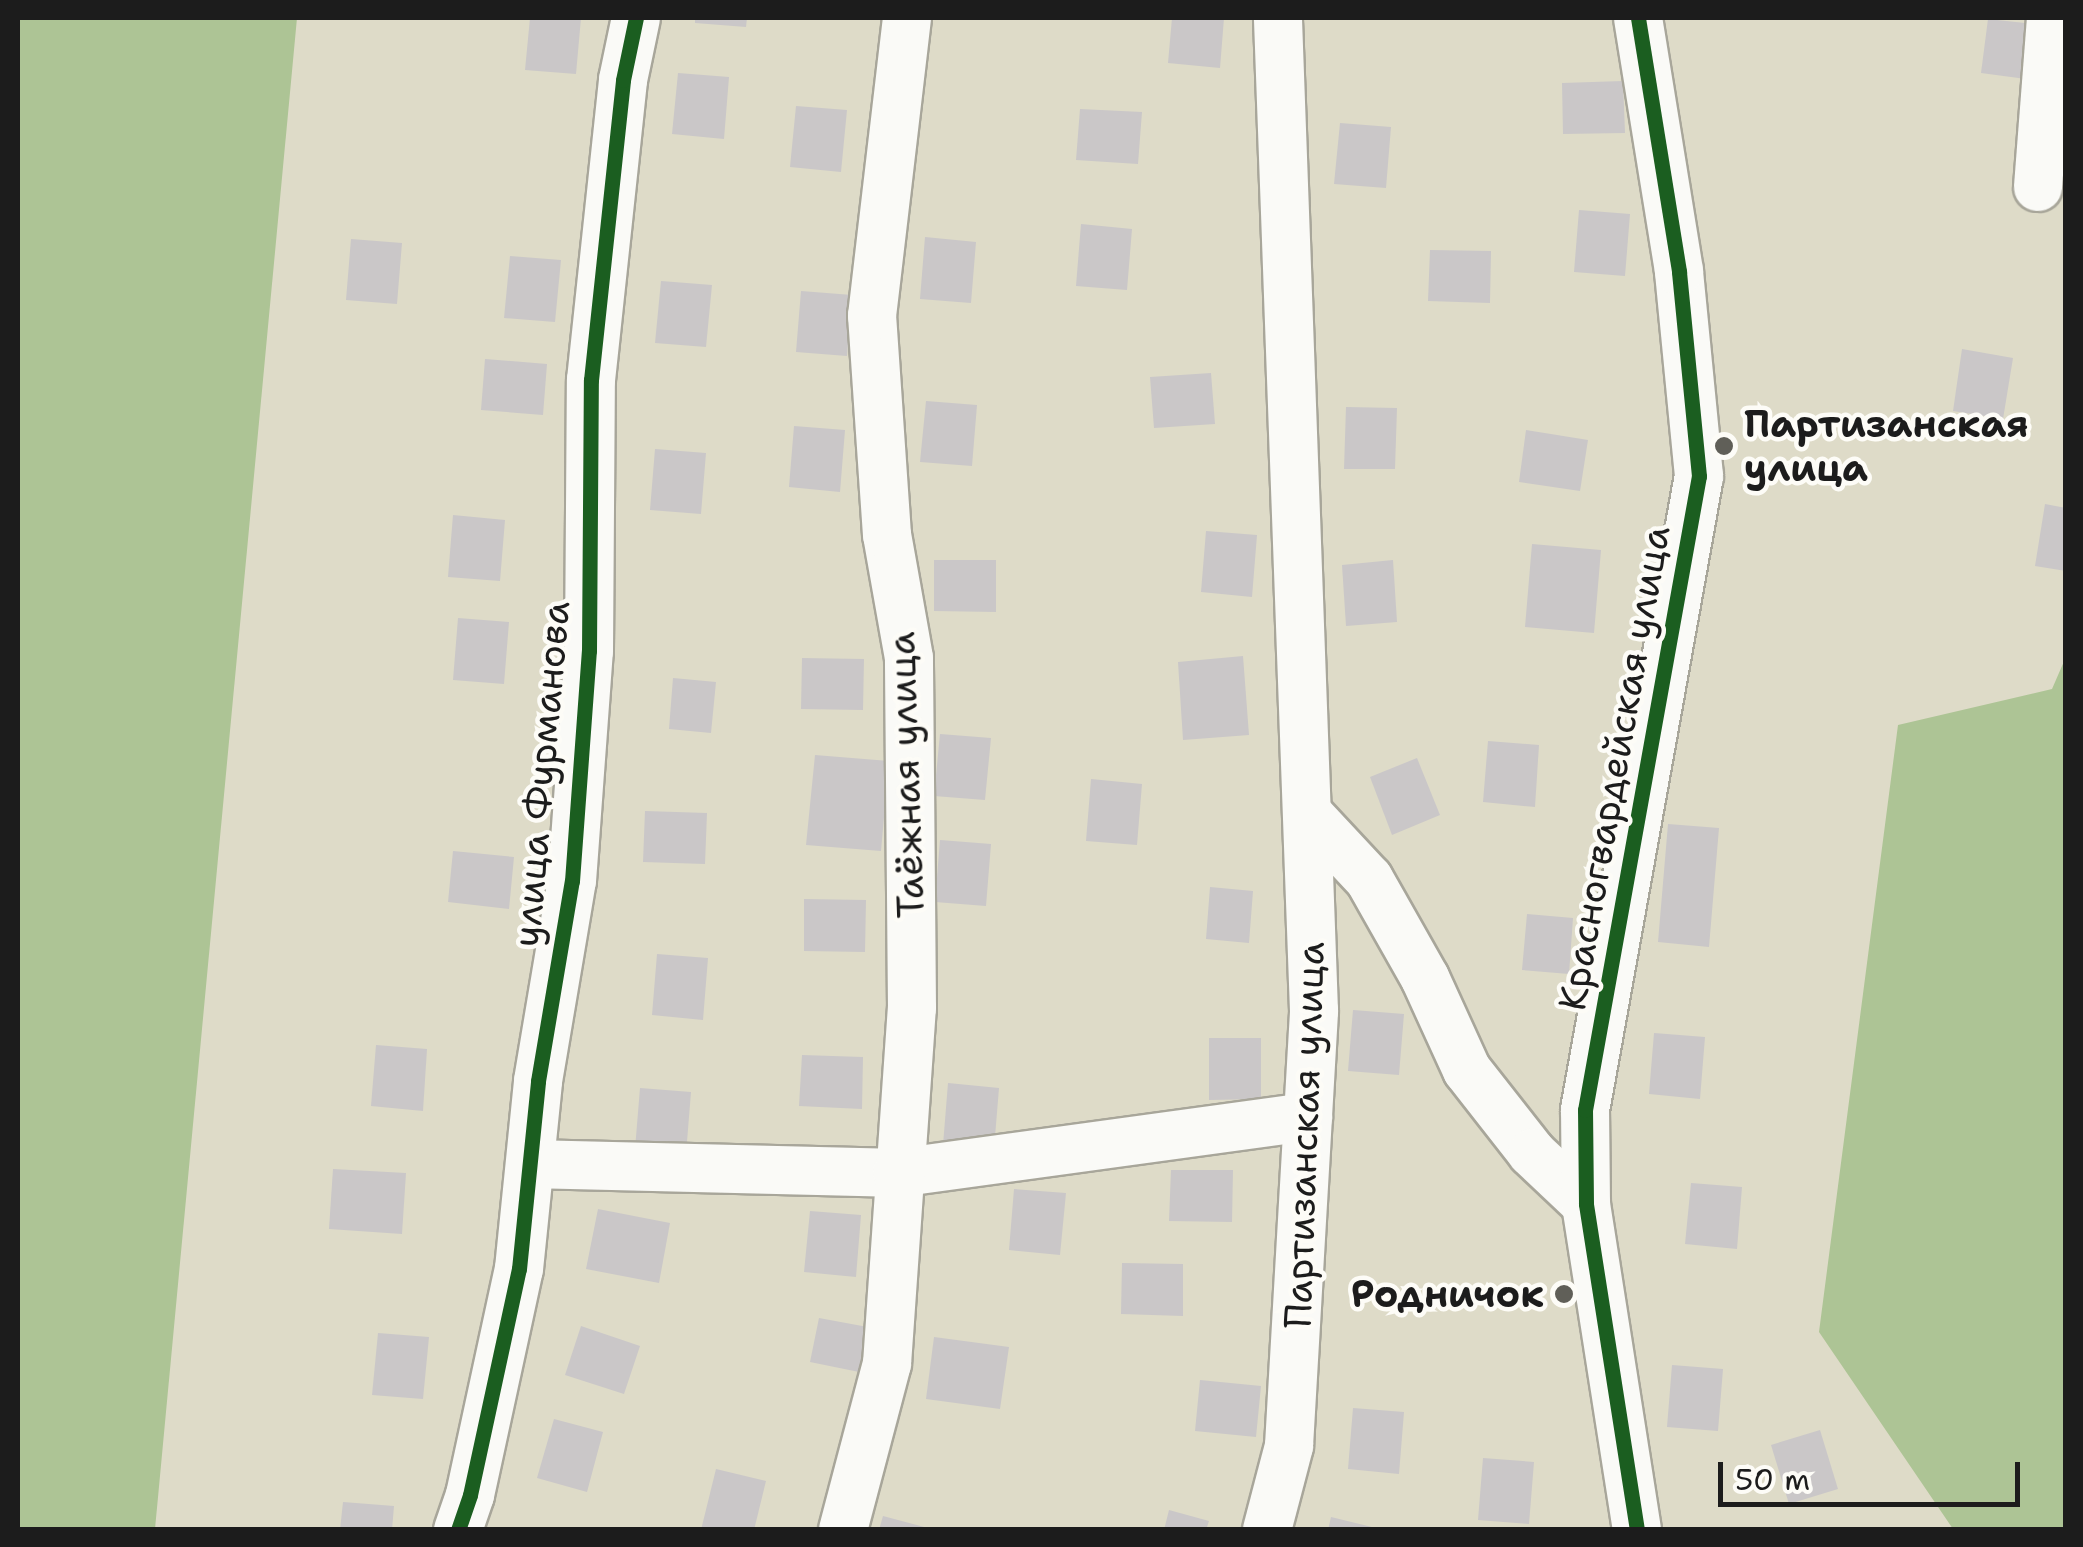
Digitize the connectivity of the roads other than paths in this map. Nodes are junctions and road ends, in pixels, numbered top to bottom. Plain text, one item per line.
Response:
1 (636, 18) edge
2 (907, 18) edge
3 (1278, 18) edge
4 (1638, 18) edge
5 (2051, 18) edge
6 (2038, 187) dead end
7 (1310, 816) junction
8 (1308, 1117) junction
9 (533, 1164) junction
10 (898, 1173) junction
11 (1586, 1204) junction
12 (458, 1530) edge
13 (843, 1530) edge
14 (1267, 1530) edge
15 (1637, 1530) edge

1 - 9 street, улица Фурманова
2 - 10 street, Таёжная улица
3 - 7 street, Партизанская улица
4 - 11 street, Красногвардейская улица
5 - 6 street
7 - 8 street, Партизанская улица
7 - 11 street
8 - 10 street
8 - 14 street, Партизанская улица
9 - 10 street
9 - 12 street, улица Фурманова
10 - 13 street, Таёжная улица
11 - 15 street, Красногвардейская улица

